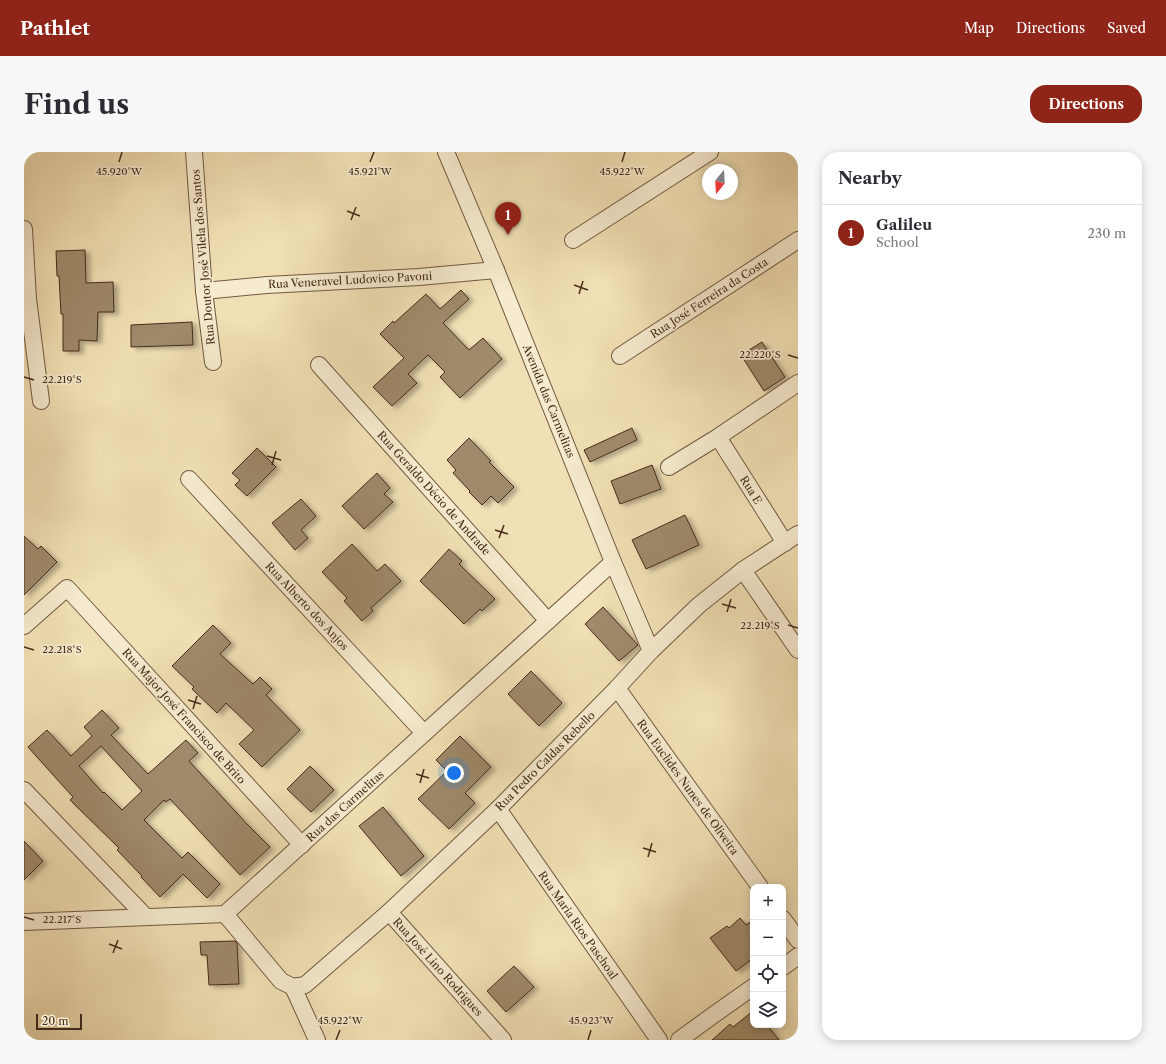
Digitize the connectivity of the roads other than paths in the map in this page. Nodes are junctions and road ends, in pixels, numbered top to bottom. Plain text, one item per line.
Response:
1 (194, 152) edge
2 (446, 152) edge
3 (710, 152) edge
4 (24, 228) edge
5 (574, 240) dead end
6 (798, 240) edge
7 (496, 270) junction
8 (204, 291) junction
9 (26, 299) edge
10 (620, 356) dead end
11 (213, 362) dead end
12 (319, 365) dead end
13 (798, 383) edge
14 (41, 401) dead end
15 (718, 437) junction
16 (670, 467) dead end
17 (189, 479) dead end
18 (791, 538) edge
19 (613, 562) junction
20 (743, 570) junction
21 (548, 621) junction
22 (24, 626) edge
23 (798, 650) edge
24 (651, 651) junction
25 (617, 688) junction
26 (424, 733) junction
27 (24, 790) edge
28 (498, 809) junction
29 (302, 845) junction
30 (758, 884) edge
31 (388, 912) junction
32 (225, 914) junction
33 (146, 917) junction
34 (784, 920) edge
35 (24, 922) edge
36 (798, 940) edge
37 (798, 956) edge
38 (786, 965) edge
39 (293, 987) junction
40 (750, 989) edge
41 (317, 1040) edge
42 (503, 1040) edge
43 (659, 1040) edge
44 (679, 1040) edge

1 - 8 street, Rua Doutor José Vilela dos Santos
2 - 7 street, Avenida das Carmelitas
3 - 5 street
4 - 9 street
6 - 10 street, Rua José Ferreira da Costa
7 - 8 street, Rua Veneravel Ludovico Pavoni
7 - 19 street, Avenida das Carmelitas
8 - 11 street, Rua Doutor José Vilela dos Santos
9 - 14 street
12 - 21 street, Rua Geraldo Décio de Andrade
13 - 15 street
15 - 16 street
15 - 18 street, Rua E
17 - 26 street, Rua Alberto dos Anjos
18 - 20 street, Rua Pedro Caldas Rebello
19 - 21 street, Rua das Carmelitas
19 - 24 street, Avenida das Carmelitas
20 - 23 street
20 - 24 street, Rua Pedro Caldas Rebello
21 - 26 street, Rua das Carmelitas
22 - 29 street, Rua Major José Francisco de Brito
24 - 25 street, Rua Pedro Caldas Rebello
25 - 28 street, Rua Pedro Caldas Rebello
25 - 30 street, Rua Euclides Nunes de Oliveira
26 - 29 street, Rua das Carmelitas
27 - 33 street
28 - 31 street, Rua Pedro Caldas Rebello
28 - 43 street, Rua Maria Rios Paschoal
29 - 32 street, Rua das Carmelitas
31 - 39 street, Rua Pedro Caldas Rebello
31 - 42 street, Rua José Lino Rodrigues
32 - 33 street
32 - 39 street
33 - 35 street
34 - 36 street
37 - 38 street
39 - 41 street
40 - 44 street

